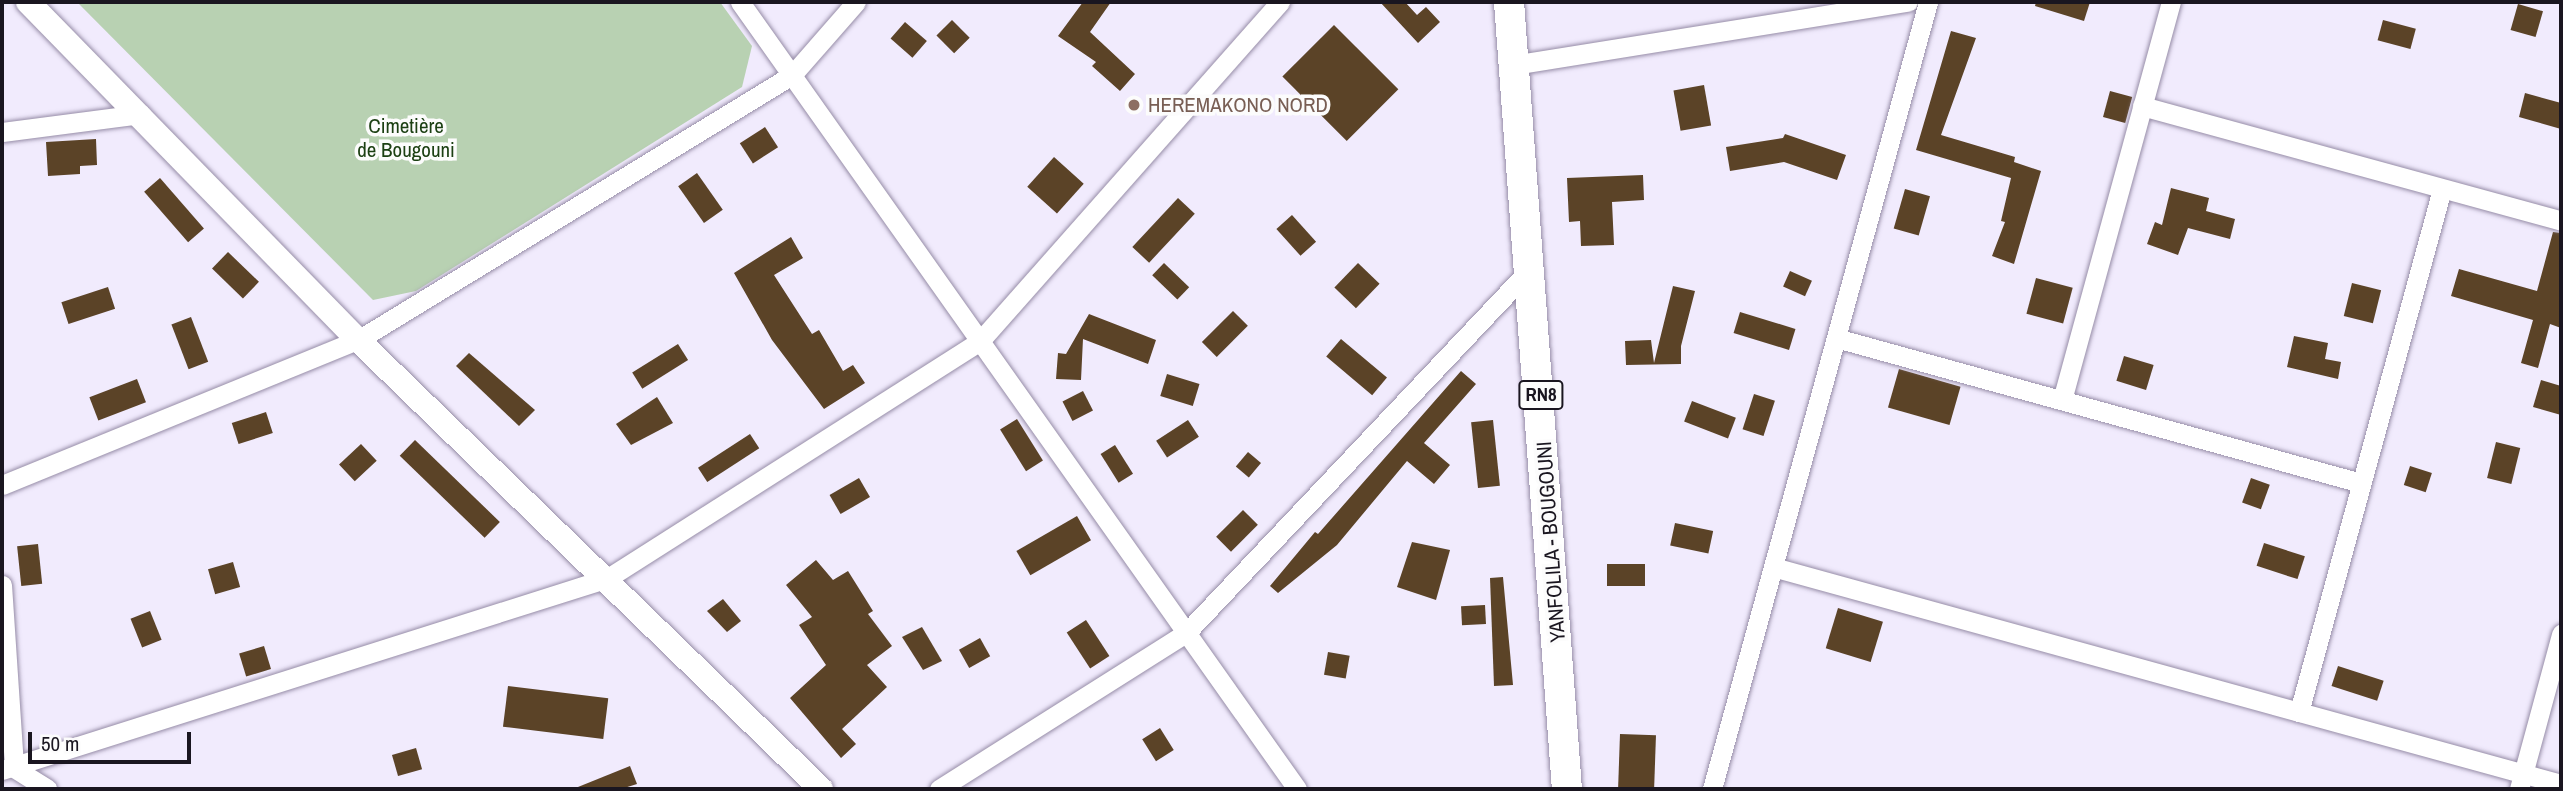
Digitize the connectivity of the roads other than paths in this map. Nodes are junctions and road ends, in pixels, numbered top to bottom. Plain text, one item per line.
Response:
1 (28, 2) edge
2 (740, 2) edge
3 (856, 2) edge
4 (1280, 2) edge
5 (1509, 2) edge
6 (1908, 2) edge
7 (1928, 2) edge
8 (2171, 2) edge
9 (1513, 65) junction
10 (792, 75) junction
11 (2142, 106) junction
12 (141, 114) junction
13 (2, 132) edge
14 (2442, 189) junction
15 (2561, 222) edge
16 (1532, 267) junction
17 (1836, 338) junction
18 (358, 340) junction
19 (980, 341) junction
20 (2062, 400) junction
21 (2361, 483) junction
22 (2, 485) edge
23 (1773, 567) junction
24 (608, 578) junction
25 (2, 585) edge
26 (1186, 633) junction
27 (2561, 634) edge
28 (2299, 712) junction
29 (8, 769) edge
30 (2521, 781) edge
31 (2561, 784) edge
32 (47, 789) edge
33 (821, 789) edge
34 (939, 789) edge
35 (1297, 789) edge
36 (1567, 789) edge
37 (1712, 789) edge

1 - 12 street
2 - 10 street
3 - 10 street
4 - 19 street
5 - 9 main road, YANFOLILA - BOUGOUNI / RN8
6 - 9 street
7 - 17 street
8 - 11 street
9 - 16 main road, YANFOLILA - BOUGOUNI / RN8
10 - 18 street
10 - 19 street
11 - 14 street
11 - 20 street
12 - 13 street
12 - 18 street
14 - 15 street
14 - 21 street
16 - 26 street
16 - 36 main road, YANFOLILA - BOUGOUNI / RN8
17 - 20 street
17 - 23 street
18 - 22 street
18 - 24 street
19 - 24 street
19 - 26 street
20 - 21 street
21 - 28 street
23 - 28 street
23 - 37 street
24 - 29 street
24 - 33 street
25 - 29 street
26 - 34 street
26 - 35 street
27 - 30 street
28 - 30 street
29 - 32 street
30 - 31 street

